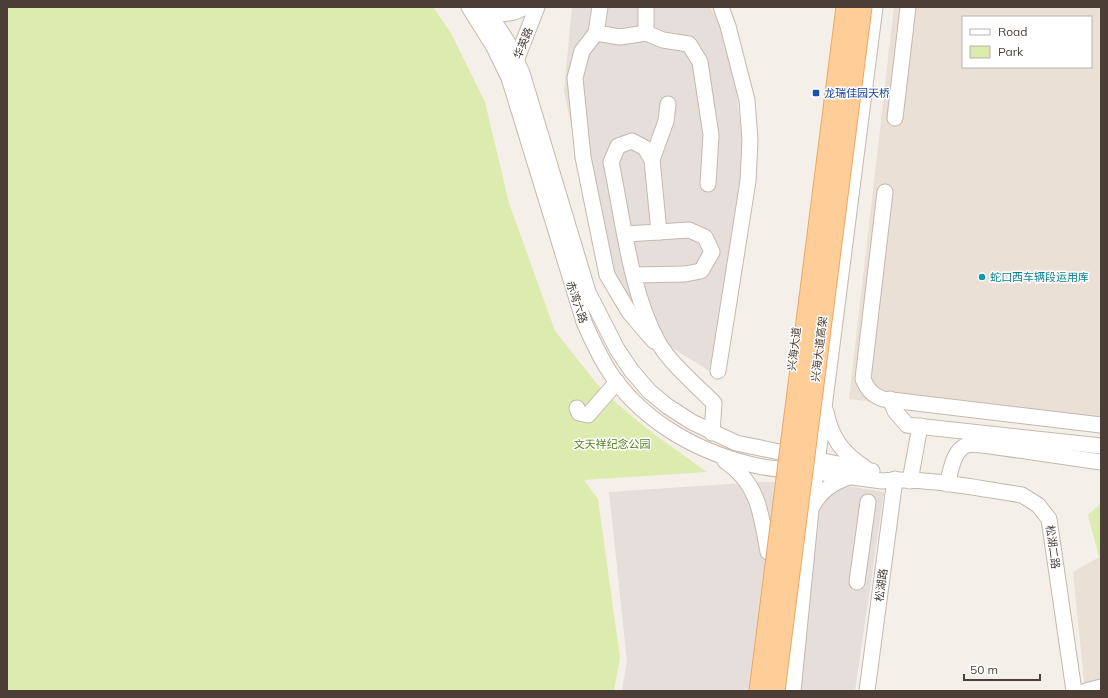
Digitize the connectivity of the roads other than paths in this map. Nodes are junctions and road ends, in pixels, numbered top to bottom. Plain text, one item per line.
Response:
1 (469, 7) edge
2 (525, 7) edge
3 (537, 7) edge
4 (600, 7) edge
5 (646, 7) edge
6 (721, 7) edge
7 (839, 7) edge
8 (846, 7) edge
9 (862, 7) edge
10 (875, 7) edge
11 (908, 7) edge
12 (486, 9) edge
13 (596, 33) junction
14 (646, 33) junction
15 (516, 60) junction
16 (509, 78) junction
17 (668, 104) dead end
18 (895, 118) dead end
19 (652, 160) junction
20 (708, 184) dead end
21 (885, 192) dead end
22 (659, 232) junction
23 (626, 234) junction
24 (634, 275) junction
25 (658, 343) junction
26 (718, 371) dead end
27 (617, 382) junction
28 (890, 399) dead end
29 (824, 401) junction
30 (577, 408) dead end
31 (920, 426) junction
32 (1101, 426) edge
33 (712, 433) junction
34 (1101, 446) edge
35 (781, 452) junction
36 (715, 453) junction
37 (1101, 462) edge
38 (816, 465) junction
39 (778, 469) junction
40 (870, 470) junction
41 (849, 477) junction
42 (895, 480) junction
43 (910, 481) junction
44 (947, 484) junction
45 (868, 502) dead end
46 (811, 510) junction
47 (768, 552) junction
48 (859, 566) junction
49 (883, 569) junction
50 (857, 582) dead end
51 (1101, 687) edge
52 (750, 691) edge
53 (759, 691) edge
54 (775, 691) edge
55 (793, 691) edge
56 (867, 691) edge
57 (1074, 691) edge
58 (1086, 691) edge

1 - 16 street, 赤湾六路
2 - 12 street
3 - 15 street, 华英路
4 - 13 street
5 - 14 street
6 - 26 street
7 - 35 street, 兴海大道
8 - 53 main road, 兴海大道高架, bridge
9 - 54 main road, 兴海大道高架, bridge
10 - 29 street
11 - 18 street
12 - 15 street, 赤湾六路
13 - 14 street
13 - 25 street
14 - 20 street
15 - 16 street, 华英路
15 - 33 street, 赤湾六路
16 - 27 street, 赤湾六路
17 - 19 street
19 - 22 street
19 - 23 street
21 - 32 street
22 - 23 street
22 - 24 street
23 - 24 street
24 - 25 street
25 - 33 street
27 - 30 street
27 - 36 street, 赤湾六路
28 - 31 street
29 - 38 street
29 - 40 street
31 - 34 street
31 - 43 street
33 - 35 street, 赤湾六路
35 - 38 street, 赤湾六路
35 - 39 street, 兴海大道
36 - 39 street, 赤湾六路
36 - 47 street
37 - 44 street
38 - 39 street, 赤湾六路
38 - 40 street
38 - 41 street
38 - 46 street
39 - 47 street, 兴海大道
40 - 42 street
41 - 42 street
41 - 46 street
42 - 43 street, 松湖二路
42 - 49 street, 松湖路
43 - 44 street, 松湖二路
44 - 57 street, 松湖二路
45 - 48 street
46 - 55 street
47 - 52 street, 兴海大道
48 - 49 street
48 - 50 street
49 - 56 street, 松湖路
51 - 58 street

